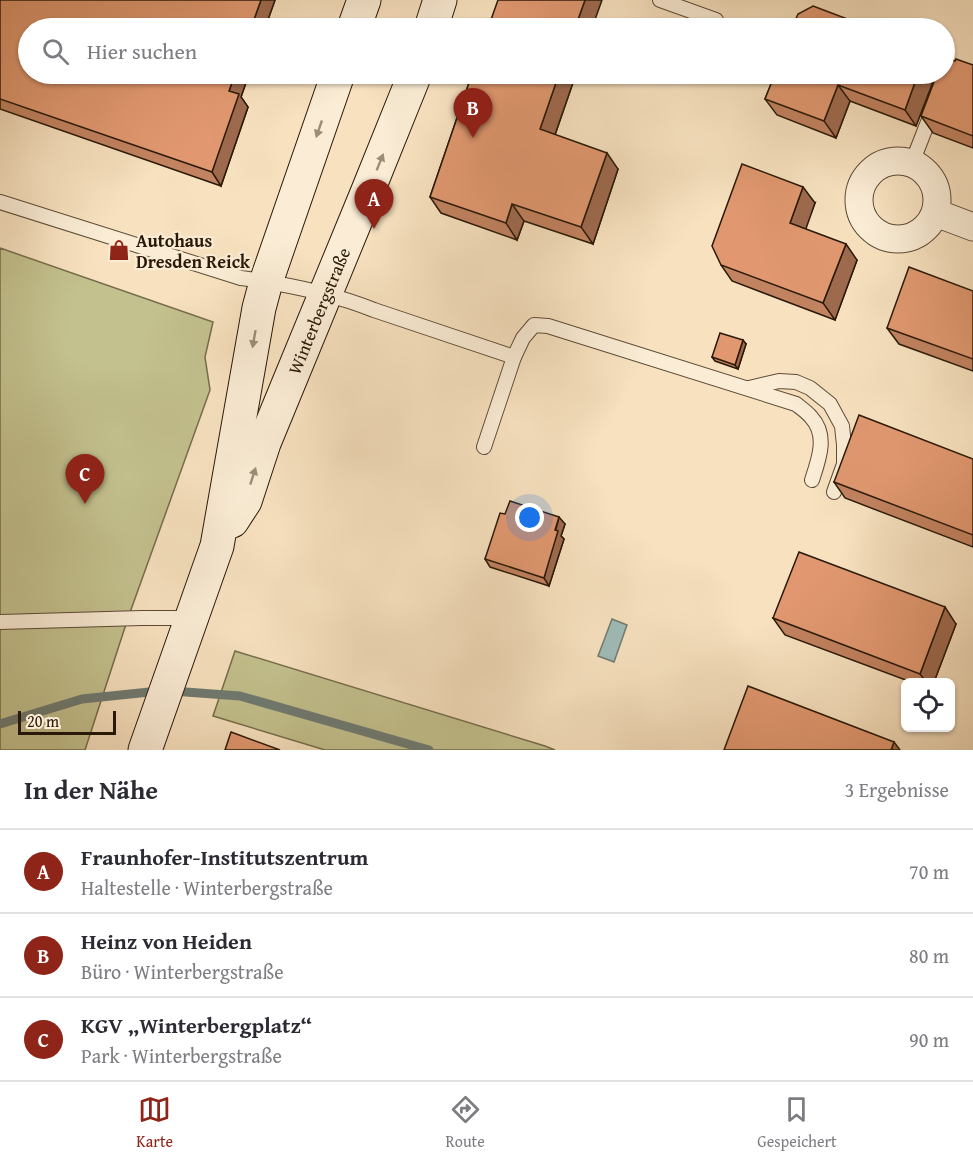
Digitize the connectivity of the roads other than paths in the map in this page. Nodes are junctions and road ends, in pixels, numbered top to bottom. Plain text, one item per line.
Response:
1 (364, 0) edge
2 (440, 0) edge
3 (660, 0) edge
4 (358, 18) edge
5 (434, 18) edge
6 (711, 18) edge
7 (335, 84) edge
8 (411, 84) edge
9 (938, 93) edge
10 (912, 163) junction
11 (0, 202) edge
12 (936, 213) junction
13 (973, 226) edge
14 (266, 282) junction
15 (325, 294) junction
16 (514, 357) junction
17 (747, 389) junction
18 (484, 447) dead end
19 (812, 480) dead end
20 (834, 492) edge
21 (217, 546) junction
22 (191, 618) junction
23 (0, 622) edge
24 (145, 750) edge

1 - 4 main road
2 - 5 main road
3 - 6 lane
7 -> 14 main road, Winterbergstraße
15 -> 8 main road, Winterbergstraße
9 - 10 lane
10 - 12 street
10 - 12 street
11 - 14 lane
12 - 13 street
14 - 15 lane
14 -> 21 main road, Winterbergstraße
15 - 16 lane
21 -> 15 main road, Winterbergstraße
16 - 17 lane
16 - 18 lane
17 - 19 lane
17 - 20 lane
21 - 22 main road, Winterbergstraße
22 - 23 lane
22 - 24 main road, Winterbergstraße

